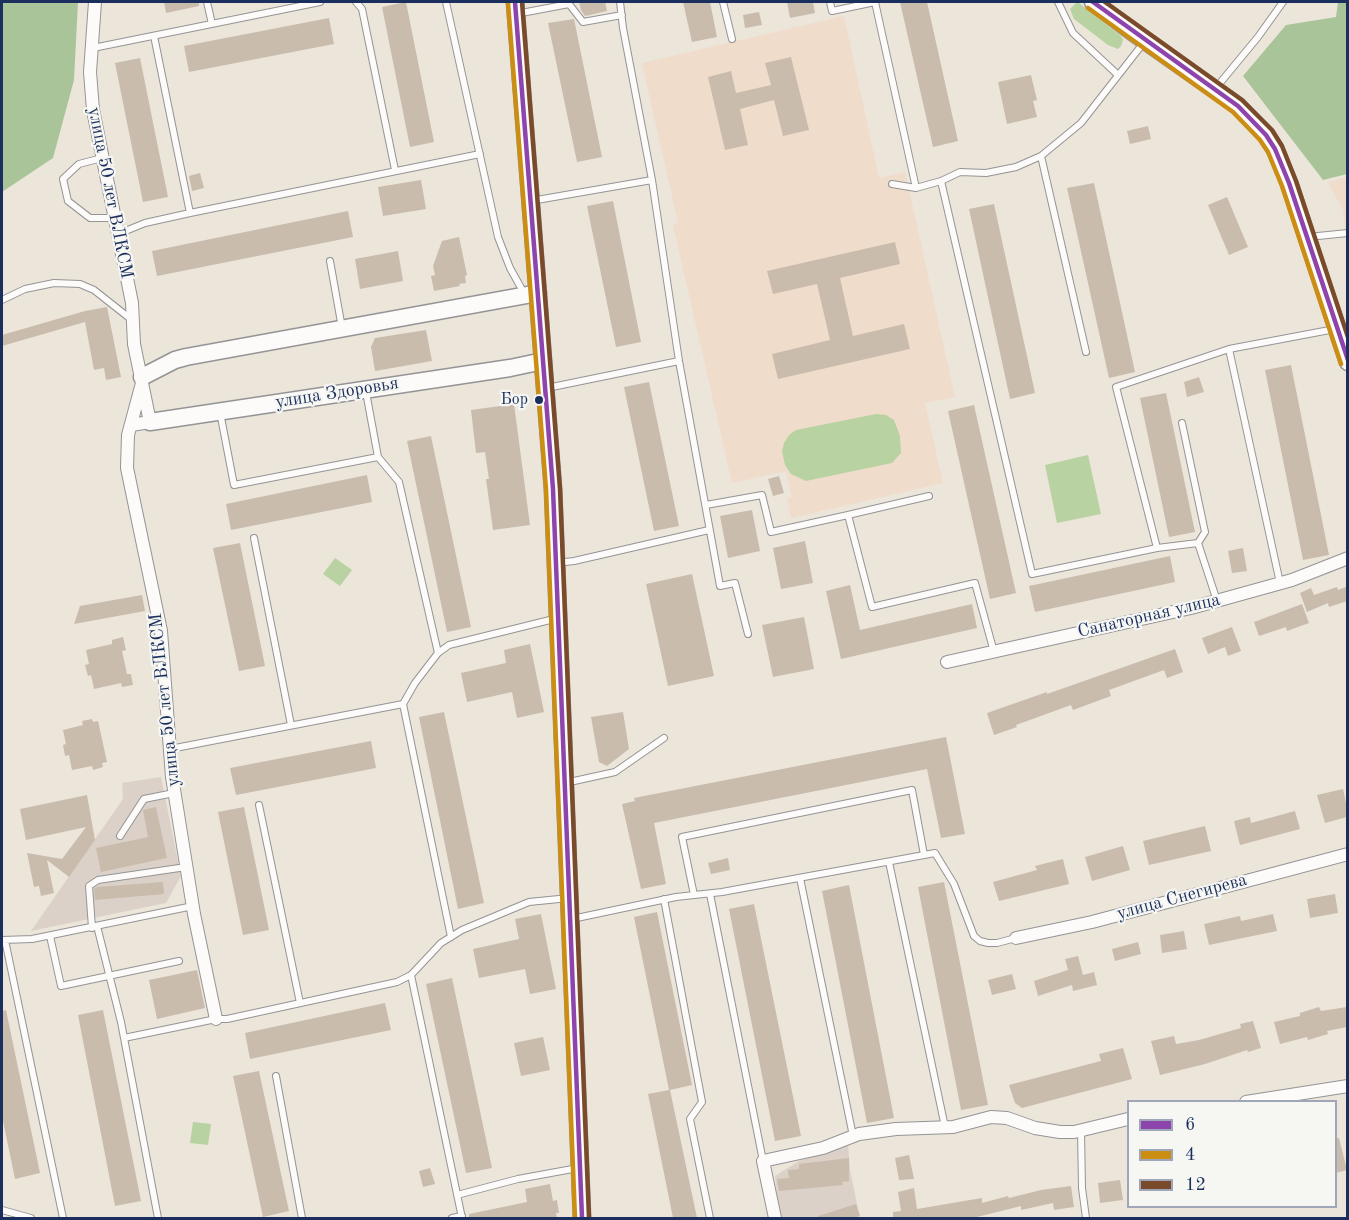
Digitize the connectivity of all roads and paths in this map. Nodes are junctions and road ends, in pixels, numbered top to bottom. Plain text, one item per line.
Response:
1 (95, 2) edge
2 (207, 2) edge
3 (320, 2) edge
4 (356, 2) edge
5 (446, 2) edge
6 (620, 2) edge
7 (723, 2) edge
8 (830, 2) edge
9 (1058, 2) edge
10 (1093, 2) edge
11 (1282, 2) edge
12 (515, 8) edge
13 (622, 15) junction
14 (212, 24) junction
15 (154, 36) junction
16 (732, 39) dead end
17 (1145, 41) junction
18 (93, 48) junction
19 (1118, 75) junction
20 (1215, 90) junction
21 (480, 154) junction
22 (1041, 156) junction
23 (102, 158) junction
24 (395, 170) junction
25 (652, 180) junction
26 (941, 181) junction
27 (892, 184) dead end
28 (915, 188) junction
29 (530, 201) junction
30 (190, 213) junction
31 (113, 218) junction
32 (1347, 233) edge
33 (117, 235) junction
34 (1307, 237) junction
35 (330, 261) dead end
36 (531, 294) junction
37 (2, 300) edge
38 (132, 321) junction
39 (1336, 328) junction
40 (342, 329) junction
41 (1229, 349) junction
42 (1086, 352) dead end
43 (543, 361) junction
44 (679, 361) junction
45 (1347, 362) edge
46 (142, 380) junction
47 (365, 388) junction
48 (545, 389) junction
49 (219, 411) junction
50 (150, 422) junction
51 (1182, 423) dead end
52 (130, 425) junction
53 (378, 457) junction
54 (928, 496) dead end
55 (706, 505) junction
56 (848, 515) junction
57 (709, 530) junction
58 (254, 538) dead end
59 (1198, 543) junction
60 (1157, 548) junction
61 (1347, 558) edge
62 (556, 563) junction
63 (1280, 583) junction
64 (1217, 601) junction
65 (558, 618) junction
66 (748, 634) dead end
67 (994, 652) junction
68 (438, 653) junction
69 (947, 662) dead end
70 (403, 704) junction
71 (291, 725) junction
72 (664, 738) dead end
73 (169, 750) junction
74 (565, 783) junction
75 (174, 793) junction
76 (259, 805) dead end
77 (120, 836) dead end
78 (1347, 854) edge
79 (924, 855) junction
80 (889, 862) junction
81 (186, 867) junction
82 (800, 878) junction
83 (710, 894) junction
84 (694, 895) junction
85 (570, 898) junction
86 (664, 899) junction
87 (193, 906) junction
88 (572, 919) junction
89 (94, 927) junction
90 (50, 936) junction
91 (451, 937) junction
92 (1016, 938) joint
93 (3, 940) edge
94 (179, 961) dead end
95 (109, 975) junction
96 (411, 975) junction
97 (300, 1003) junction
98 (216, 1019) junction
99 (124, 1038) junction
100 (276, 1076) dead end
101 (1347, 1086) edge
102 (1253, 1100) edge
103 (1127, 1119) edge
104 (945, 1127) junction
105 (1081, 1131) junction
106 (853, 1137) junction
107 (763, 1161) junction
108 (579, 1167) junction
109 (457, 1195) junction
110 (2, 1210) edge
111 (462, 1217) edge
112 (31, 1218) edge
113 (63, 1218) edge
114 (158, 1218) edge
115 (303, 1218) edge
116 (452, 1218) edge
117 (582, 1218) edge
118 (710, 1218) edge
119 (775, 1218) edge
120 (1086, 1218) edge

1 - 18 street, улица 50 лет ВЛКСМ
2 - 14 lane
3 - 14 lane
4 - 24 lane
5 - 21 lane
6 - 13 lane
7 - 16 lane
8 - 28 lane
9 - 19 lane
10 - 17 street
11 - 20 lane
12 - 13 lane
12 - 29 street
13 - 25 lane
14 - 15 lane
15 - 18 lane
15 - 30 lane
17 - 19 lane
17 - 20 street
18 - 23 street, улица 50 лет ВЛКСМ
19 - 22 lane
20 - 34 street
21 - 24 lane
21 - 36 lane
22 - 26 lane
22 - 42 lane
23 - 31 street, улица 50 лет ВЛКСМ
23 - 31 lane
24 - 30 lane
25 - 29 lane
25 - 44 lane
26 - 28 lane
26 - 60 lane
27 - 28 lane
29 - 36 street
30 - 33 lane
31 - 33 street, улица 50 лет ВЛКСМ
32 - 34 lane
33 - 38 street, улица 50 лет ВЛКСМ
34 - 39 street
35 - 40 lane
36 - 40 street
36 - 43 street
37 - 38 lane
38 - 46 street, улица 50 лет ВЛКСМ
39 - 41 lane
39 - 45 street
40 - 46 street
41 - 60 lane
41 - 63 lane
43 - 47 street, улица Здоровья
43 - 48 street
44 - 48 lane
44 - 55 lane
46 - 50 street, улица 50 лет ВЛКСМ
46 - 52 street, улица 50 лет ВЛКСМ
47 - 49 street, улица Здоровья
47 - 53 lane
48 - 62 street
49 - 50 street, улица Здоровья
49 - 53 lane
50 - 52 street, улица Здоровья
51 - 59 lane
52 - 73 street, улица 50 лет ВЛКСМ
53 - 68 lane
54 - 56 lane
55 - 56 lane
55 - 57 lane
56 - 67 lane
57 - 62 lane
57 - 66 lane
58 - 71 lane
59 - 60 lane
59 - 64 lane
61 - 63 street, Санаторная улица
62 - 65 street
63 - 64 street, Санаторная улица
64 - 67 street, Санаторная улица
65 - 68 lane
65 - 74 street
67 - 69 street, Санаторная улица
68 - 70 lane
70 - 71 lane
70 - 91 lane
71 - 73 lane
72 - 74 lane
73 - 75 street, улица 50 лет ВЛКСМ
74 - 85 street
75 - 77 lane
75 - 81 street, улица 50 лет ВЛКСМ
76 - 97 lane
78 - 92 street, улица Снегирева
79 - 80 lane
79 - 84 lane
79 - 92 lane
80 - 82 lane
80 - 104 lane
81 - 87 street, улица 50 лет ВЛКСМ
81 - 89 lane
82 - 83 lane
82 - 106 lane
83 - 84 lane
83 - 107 lane
84 - 86 lane
85 - 88 street
85 - 91 lane
86 - 88 lane
86 - 118 lane
87 - 89 lane
87 - 98 street, улица 50 лет ВЛКСМ
88 - 108 street
89 - 90 lane
89 - 95 lane
90 - 93 lane
90 - 95 lane
91 - 96 lane
93 - 113 lane
94 - 95 lane
95 - 99 lane
96 - 97 lane
96 - 109 lane
97 - 98 lane
98 - 99 lane
99 - 114 lane
100 - 115 lane
101 - 102 street
103 - 105 street
104 - 105 street
104 - 106 street
105 - 120 lane
106 - 107 street
107 - 119 street
108 - 109 lane
108 - 117 street
109 - 111 lane
110 - 112 lane
111 - 116 lane

